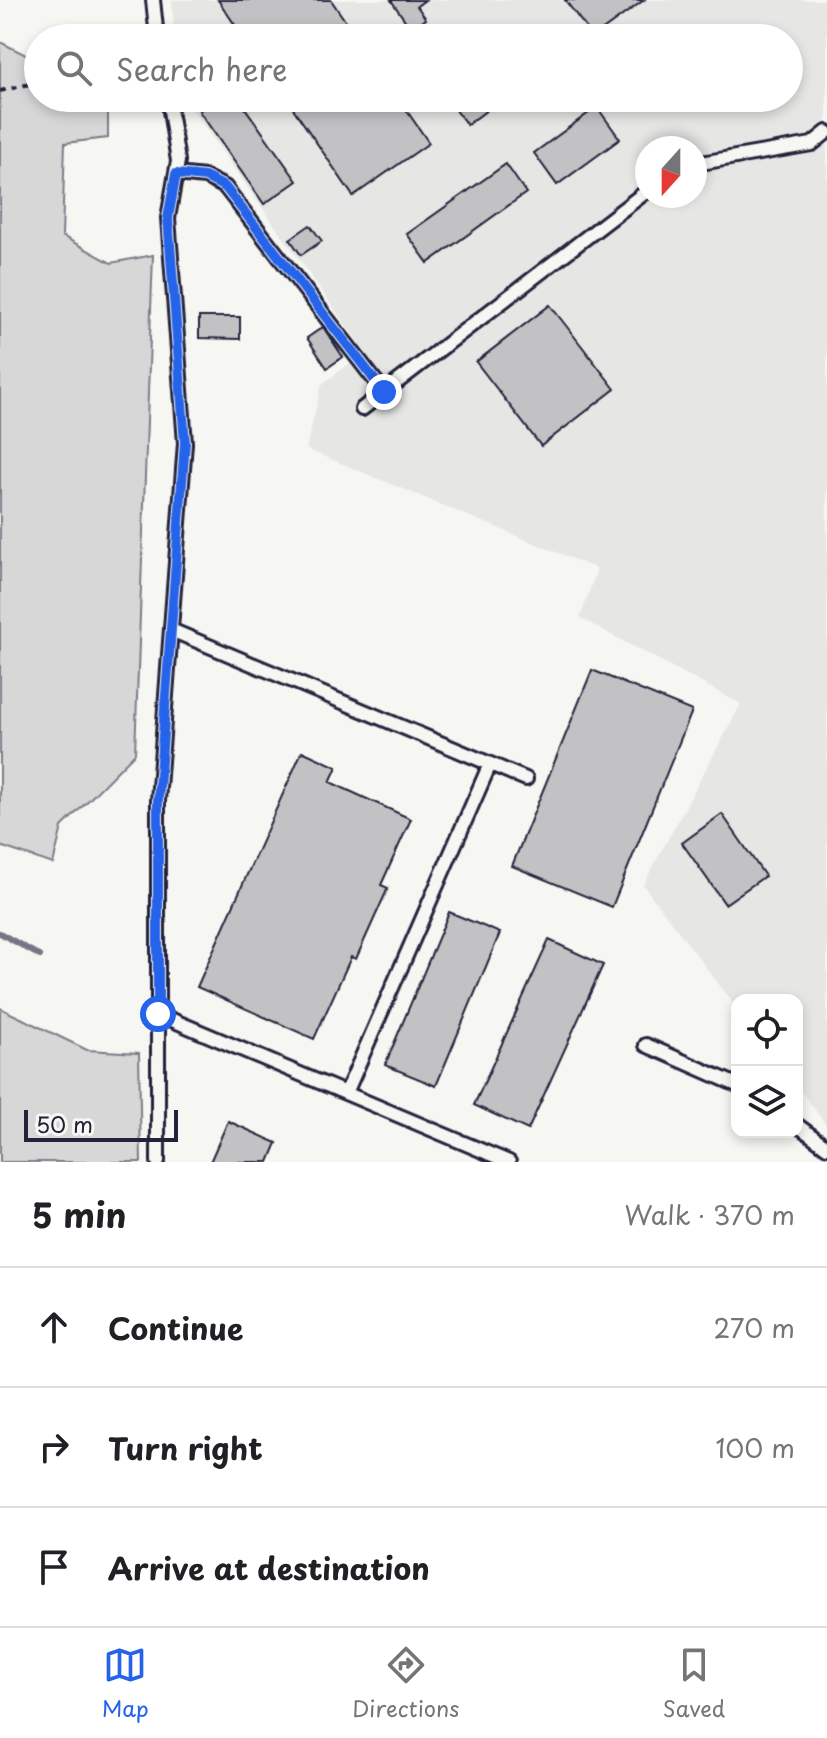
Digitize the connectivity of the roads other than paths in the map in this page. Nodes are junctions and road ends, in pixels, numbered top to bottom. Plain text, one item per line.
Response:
1 (153, 0) edge
2 (156, 24) edge
3 (170, 112) edge
4 (827, 132) edge
5 (707, 162) edge
6 (176, 174) junction
7 (635, 200) edge
8 (384, 392) junction
9 (362, 409) dead end
10 (171, 630) junction
11 (490, 764) junction
12 (526, 779) dead end
13 (158, 1014) junction
14 (646, 1045) dead end
15 (731, 1082) edge
16 (346, 1093) junction
17 (803, 1129) edge
18 (827, 1147) edge
19 (158, 1162) edge
20 (509, 1162) edge

1 - 2 lane
3 - 6 lane
4 - 5 lane
6 - 8 lane
6 - 10 lane
7 - 8 lane
8 - 9 lane
10 - 11 lane
10 - 13 lane
11 - 12 lane
11 - 16 lane
13 - 16 lane
13 - 19 lane
14 - 15 lane
16 - 20 lane
17 - 18 lane

